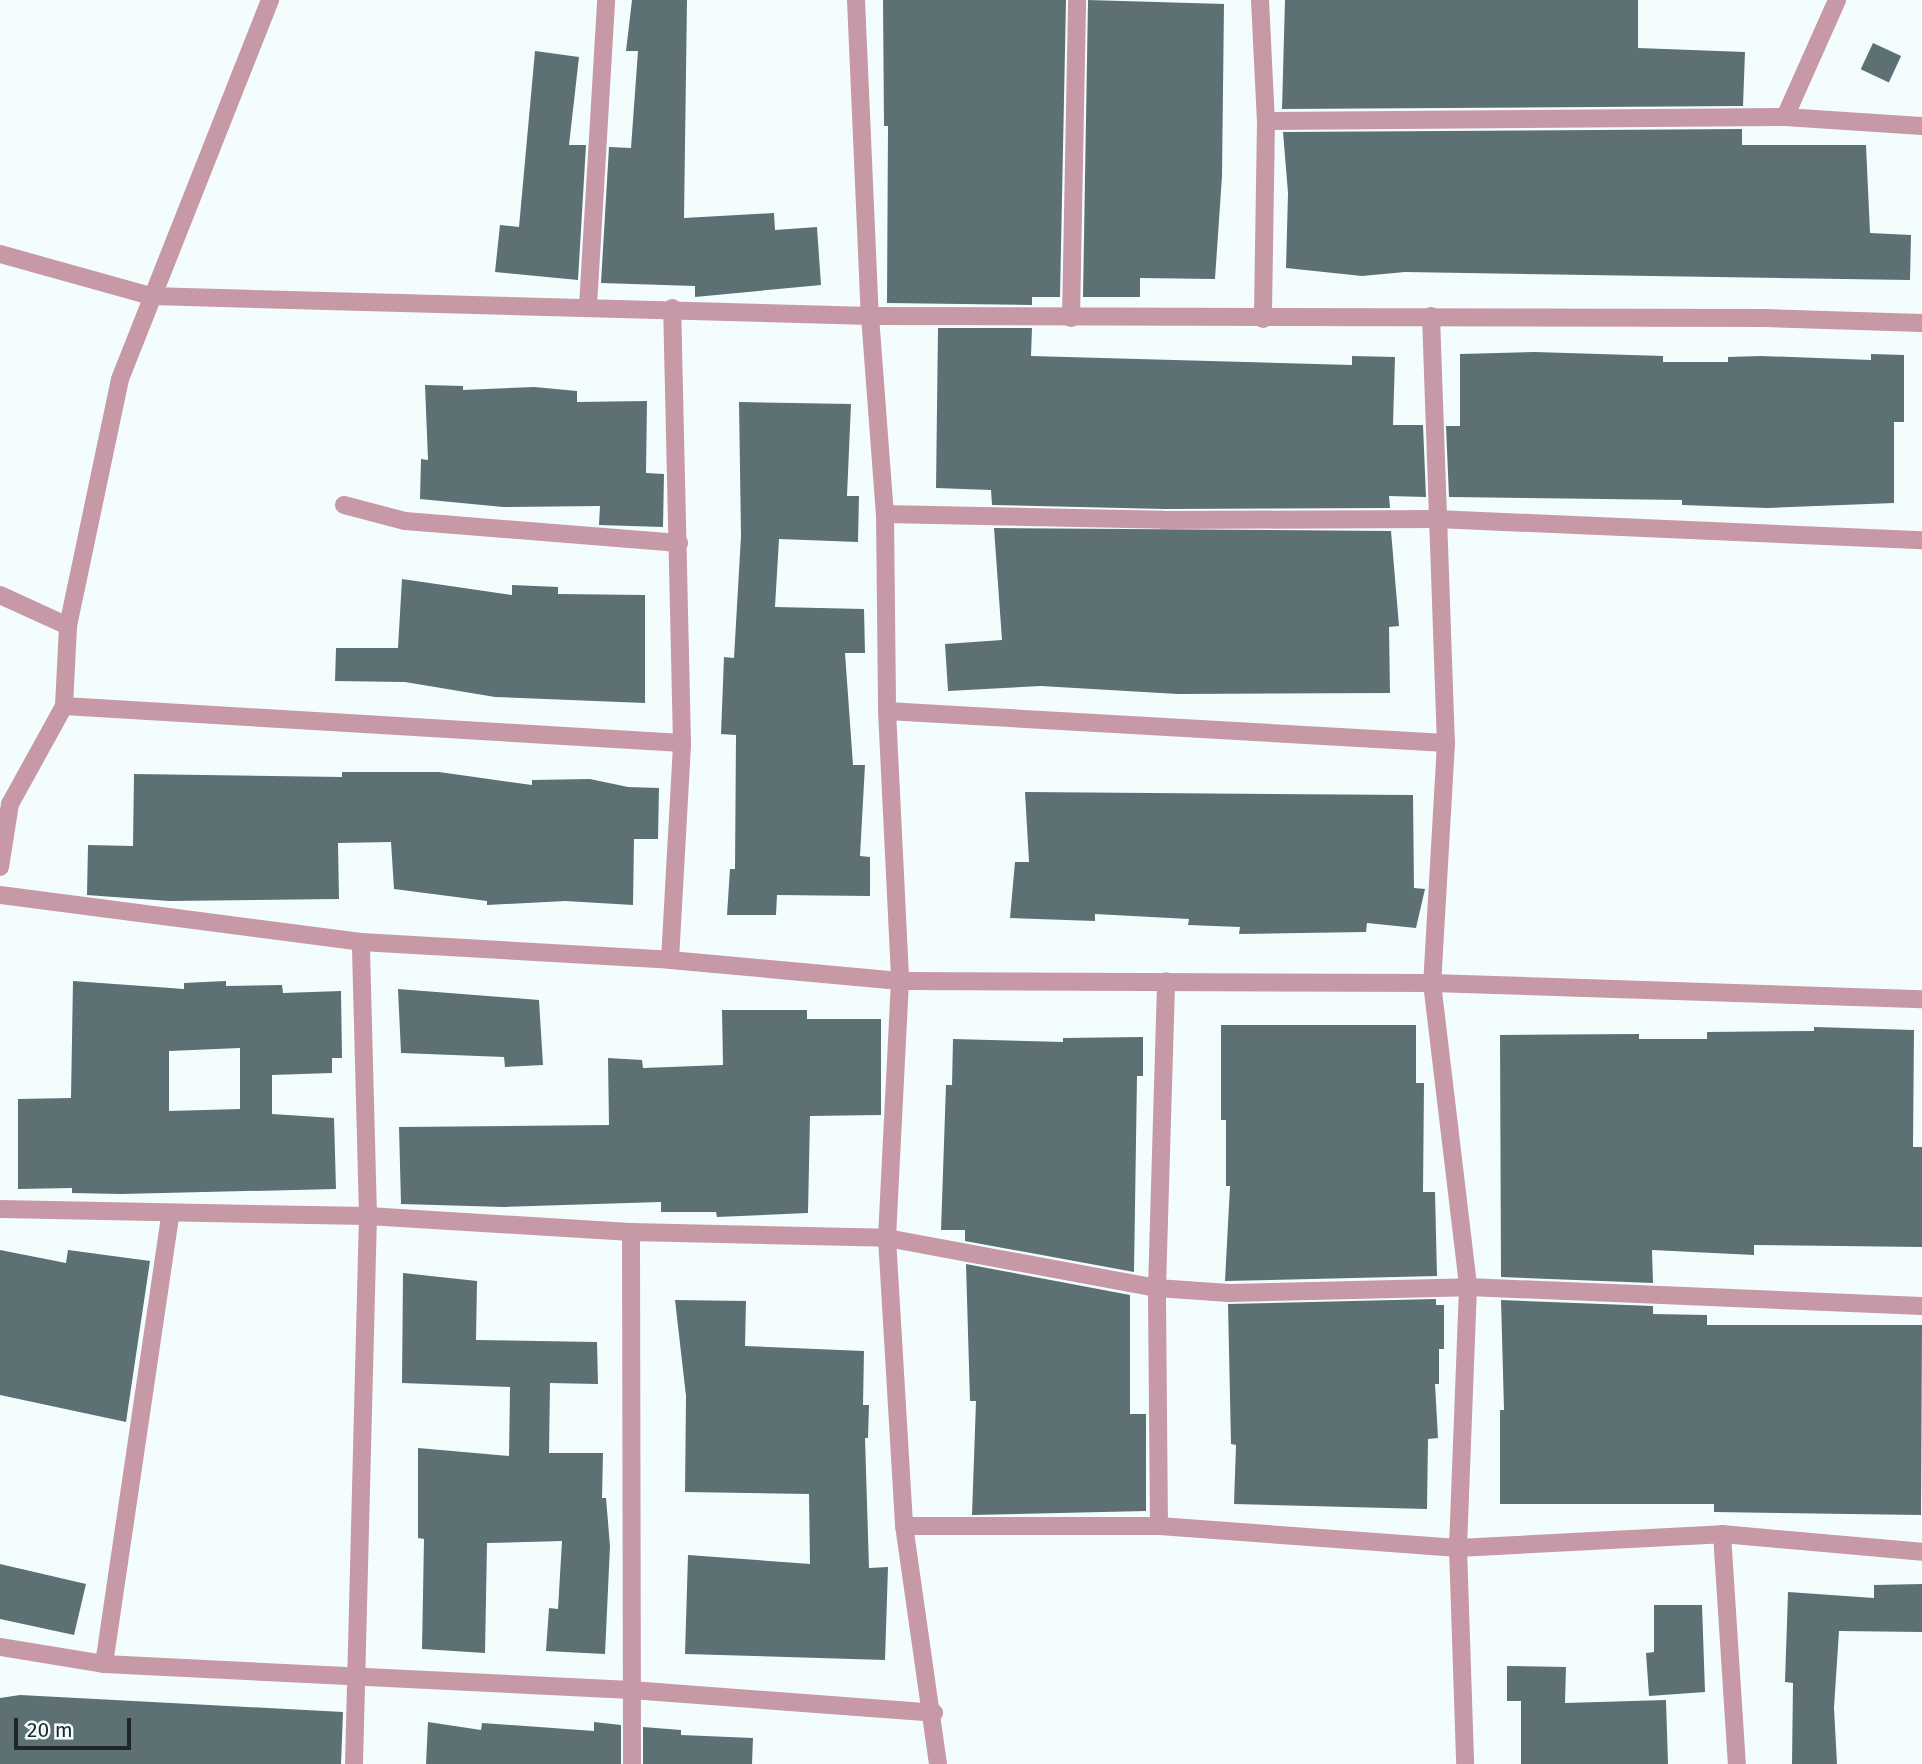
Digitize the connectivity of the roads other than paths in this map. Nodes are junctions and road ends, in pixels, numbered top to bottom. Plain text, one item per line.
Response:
1 (270, 0) edge
2 (606, 0) edge
3 (856, 0) edge
4 (1077, 0) edge
5 (1260, 0) edge
6 (1837, 0) edge
7 (1785, 117) junction
8 (1266, 121) junction
9 (1922, 126) edge
10 (0, 254) edge
11 (150, 296) junction
12 (588, 306) junction
13 (672, 308) junction
14 (870, 316) junction
15 (1431, 316) junction
16 (1071, 318) junction
17 (1263, 319) junction
18 (1922, 324) edge
19 (344, 505) dead end
20 (885, 514) junction
21 (1437, 519) junction
22 (1922, 540) edge
23 (679, 543) junction
24 (0, 595) edge
25 (68, 626) junction
26 (64, 706) junction
27 (887, 711) junction
28 (682, 743) junction
29 (1446, 743) junction
30 (5, 805) edge
31 (0, 867) edge
32 (0, 895) edge
33 (361, 942) junction
34 (670, 960) junction
35 (900, 981) junction
36 (1166, 981) junction
37 (1432, 983) junction
38 (1922, 999) edge
39 (0, 1209) edge
40 (171, 1213) junction
41 (368, 1216) junction
42 (631, 1232) junction
43 (887, 1238) junction
44 (1468, 1286) junction
45 (1157, 1287) junction
46 (1922, 1306) edge
47 (904, 1526) junction
48 (1160, 1526) junction
49 (1722, 1534) junction
50 (1458, 1548) junction
51 (1922, 1552) edge
52 (0, 1647) edge
53 (104, 1664) junction
54 (358, 1679) junction
55 (631, 1690) junction
56 (934, 1713) junction
57 (354, 1764) edge
58 (632, 1764) edge
59 (938, 1764) edge
60 (1465, 1764) edge
61 (1737, 1764) edge

1 - 11 street
2 - 12 street
3 - 14 street
4 - 16 street
5 - 8 street
6 - 7 street
7 - 8 street
7 - 9 street
8 - 17 street
10 - 11 street
11 - 12 street
11 - 25 street
12 - 13 street
13 - 14 street
13 - 23 street
14 - 16 street
14 - 20 street
15 - 17 street
15 - 18 street
15 - 21 street
16 - 17 street
19 - 23 street
20 - 21 street
20 - 27 street
21 - 22 street
21 - 29 street
23 - 28 street
24 - 25 street
25 - 26 street
26 - 28 street
26 - 30 street
27 - 29 street
27 - 35 street
28 - 34 street
29 - 37 street
30 - 31 street
32 - 33 street
33 - 34 street
33 - 41 street
34 - 35 street
35 - 36 street
35 - 43 street
36 - 37 street
36 - 45 street
37 - 38 street
37 - 44 street
39 - 40 street
40 - 41 street
40 - 53 street
41 - 42 street
41 - 54 street
42 - 43 street
42 - 55 street
43 - 45 street
43 - 47 street
44 - 45 street
44 - 46 street
44 - 50 street
45 - 48 street
47 - 48 street
47 - 56 street
48 - 50 street
49 - 50 street
49 - 51 street
49 - 61 street
50 - 60 street
52 - 53 street
53 - 54 street
54 - 55 street
54 - 57 street
55 - 56 street
55 - 58 street
56 - 59 street

